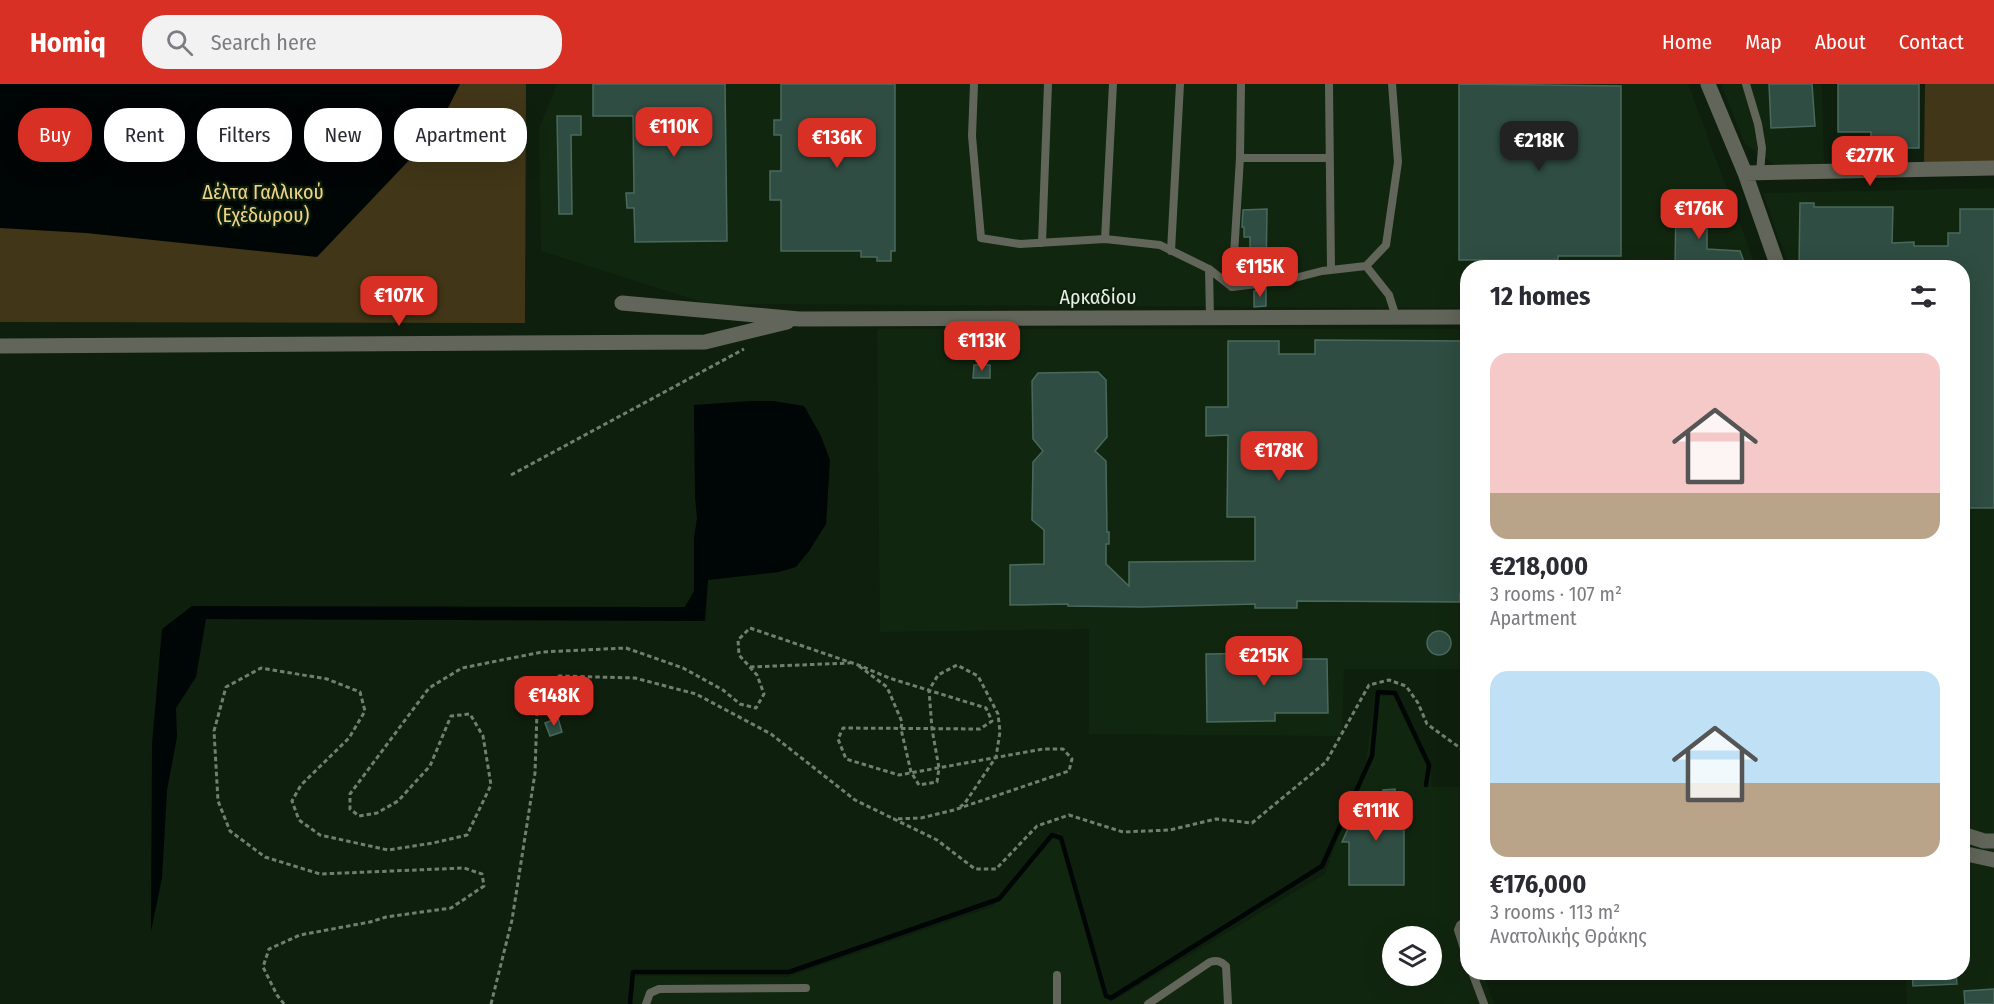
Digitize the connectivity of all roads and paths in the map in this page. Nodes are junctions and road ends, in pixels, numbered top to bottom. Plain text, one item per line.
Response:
1 (974, 84) edge
2 (1047, 84) edge
3 (1113, 84) edge
4 (1180, 84) edge
5 (1241, 84) edge
6 (1329, 84) edge
7 (1392, 84) edge
8 (1708, 84) edge
9 (1746, 84) edge
10 (1240, 158) junction
11 (1329, 158) junction
12 (1994, 168) edge
13 (1752, 173) junction
14 (1105, 239) junction
15 (1042, 243) junction
16 (1171, 251) junction
17 (1776, 260) edge
18 (1366, 266) junction
19 (1209, 269) junction
20 (1331, 270) junction
21 (1232, 287) junction
22 (622, 303) dead end
23 (1460, 316) edge
24 (1396, 317) junction
25 (1210, 318) junction
26 (799, 320) junction
27 (0, 346) edge
28 (747, 347) dead end
29 (511, 475) dead end
30 (854, 663) junction
31 (750, 667) junction
32 (929, 690) junction
33 (901, 729) junction
34 (932, 729) junction
35 (1460, 748) edge
36 (996, 757) junction
37 (939, 768) junction
38 (911, 772) junction
39 (954, 810) junction
40 (893, 819) junction
41 (1970, 837) edge
42 (1994, 841) edge
43 (1970, 855) edge
44 (1994, 860) edge
45 (1057, 975) dead end
46 (1475, 980) edge
47 (806, 988) dead end
48 (284, 1004) edge
49 (491, 1004) edge
50 (646, 1004) edge
51 (1057, 1004) edge
52 (1148, 1004) edge
53 (1227, 1004) edge
54 (1484, 1004) edge

1 - 15 lane
2 - 15 lane
3 - 14 lane
4 - 16 lane
5 - 10 lane
6 - 11 lane
7 - 18 lane
8 - 13 street
9 - 13 lane
10 - 11 lane
10 - 21 lane
11 - 20 lane
12 - 13 street
13 - 17 street
14 - 15 lane
14 - 16 lane
16 - 19 lane
18 - 20 lane
18 - 24 lane
19 - 21 lane
19 - 25 lane
20 - 21 lane
22 - 26 street, Αρκαδίου
23 - 24 street, Αρκαδίου
24 - 25 street, Αρκαδίου
25 - 26 street, Αρκαδίου
26 - 27 street
28 - 29 path
30 - 31 path
30 - 31 path
30 - 32 path
30 - 33 path
31 - 48 path
32 - 34 path
32 - 34 path
32 - 36 path
33 - 34 path
33 - 38 path
33 - 38 path
34 - 37 path
35 - 40 path
36 - 37 path
36 - 39 path
36 - 39 path
37 - 38 path
37 - 38 path
39 - 40 path
40 - 49 path
41 - 42 street
43 - 44 street
45 - 51 lane
46 - 54 lane
47 - 50 lane
52 - 53 lane

